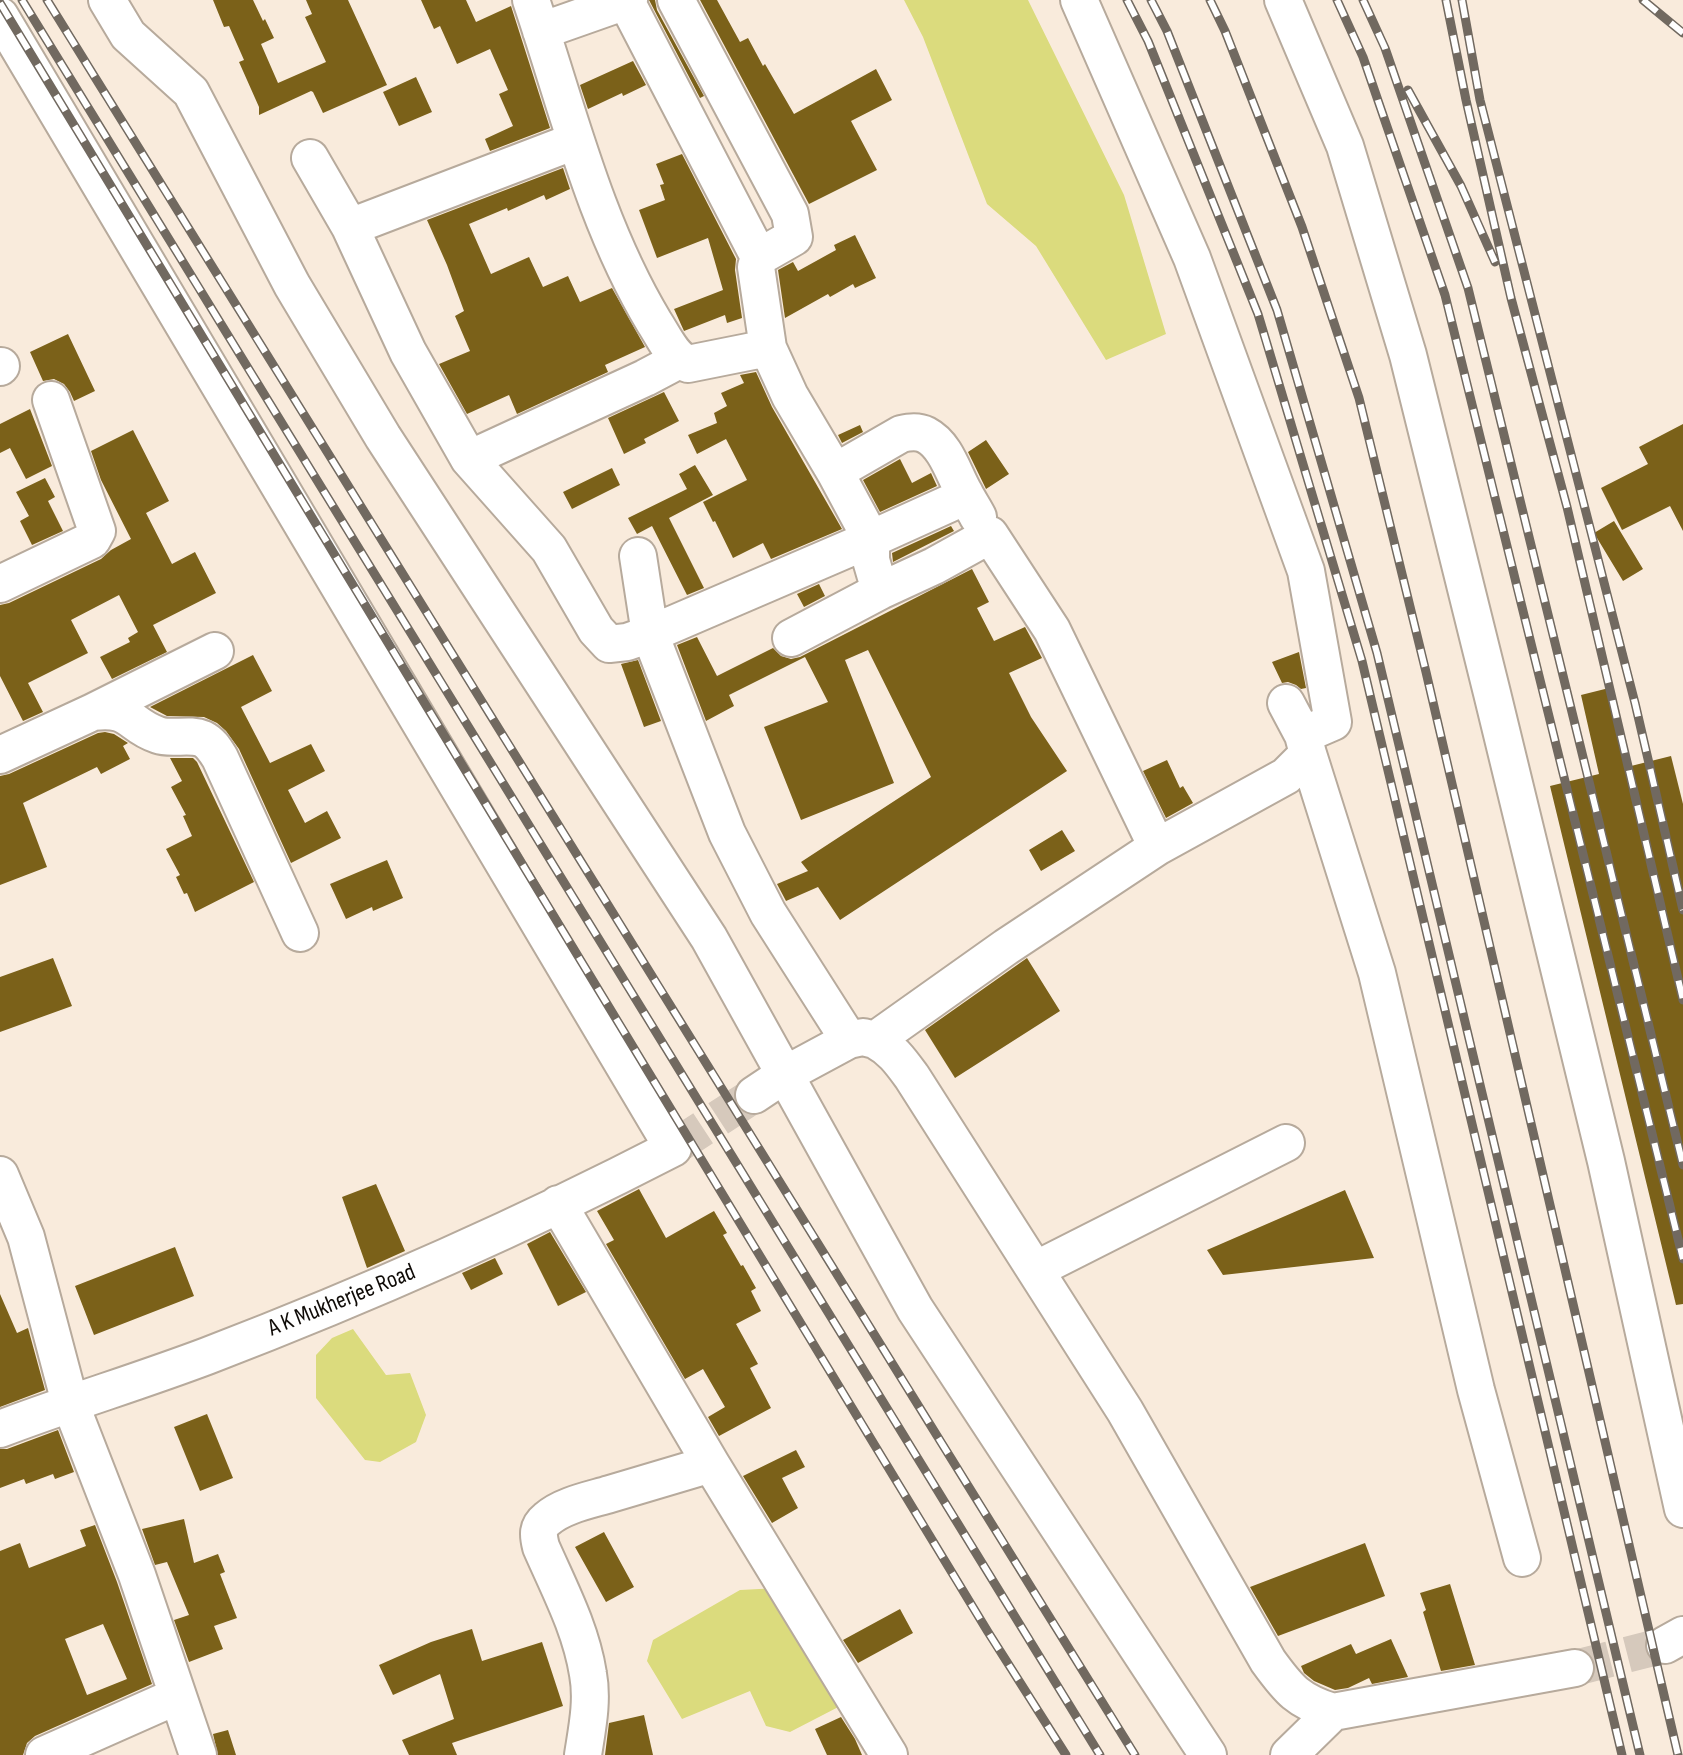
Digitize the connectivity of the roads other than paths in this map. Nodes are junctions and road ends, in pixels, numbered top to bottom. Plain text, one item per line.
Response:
1 (107, 0) edge
2 (628, 0) edge
3 (676, 0) edge
4 (1079, 0) edge
5 (1283, 0) edge
6 (536, 15) edge
7 (0, 16) edge
8 (575, 141) junction
9 (310, 158) dead end
10 (350, 227) junction
11 (759, 257) junction
12 (768, 348) junction
13 (679, 360) junction
14 (51, 400) dead end
15 (469, 459) junction
16 (835, 472) junction
17 (966, 496) junction
18 (990, 535) junction
19 (871, 539) junction
20 (638, 556) dead end
21 (0, 584) edge
22 (880, 591) junction
23 (650, 634) junction
24 (791, 638) dead end
25 (215, 651) dead end
26 (1286, 703) dead end
27 (93, 712) junction
28 (1305, 745) junction
29 (0, 755) edge
30 (1157, 847) junction
31 (300, 933) dead end
32 (862, 1040) junction
33 (784, 1075) junction
34 (754, 1095) tunnel mouth
35 (1286, 1143) dead end
36 (0, 1175) edge
37 (558, 1204) junction
38 (1035, 1270) junction
39 (70, 1403) junction
40 (0, 1429) edge
41 (711, 1464) junction
42 (1683, 1509) edge
43 (1522, 1558) dead end
44 (1575, 1668) tunnel mouth
45 (177, 1696) junction
46 (1333, 1712) junction
47 (44, 1755) edge
48 (198, 1755) edge
49 (583, 1755) edge
50 (889, 1755) edge
51 (1208, 1755) edge
52 (1289, 1755) edge

1 - 33 street
2 - 6 street
2 - 11 street
3 - 11 street
4 - 28 street
5 - 42 street
6 - 8 street
7 - 37 street, A K Mukherjee Road
8 - 10 street
8 - 13 street
9 - 10 street
10 - 15 street
11 - 12 street
12 - 13 street
12 - 16 street
13 - 15 street
14 - 21 street
15 - 23 street
16 - 17 street
16 - 19 street
17 - 18 street
17 - 19 street
18 - 22 street
18 - 30 street
19 - 22 street
19 - 23 street
20 - 23 street
22 - 24 street
23 - 32 street
25 - 27 street
26 - 28 street
27 - 29 street
27 - 31 street
28 - 30 street
28 - 43 street
30 - 32 street
32 - 33 street
32 - 38 street
33 - 34 street
33 - 51 street
35 - 38 street
36 - 39 street
37 - 39 street, A K Mukherjee Road
37 - 41 street
38 - 46 street
39 - 40 street, A K Mukherjee Road
39 - 45 street
41 - 49 street
41 - 50 street
44 - 46 street
45 - 47 street
45 - 48 street
46 - 52 street

